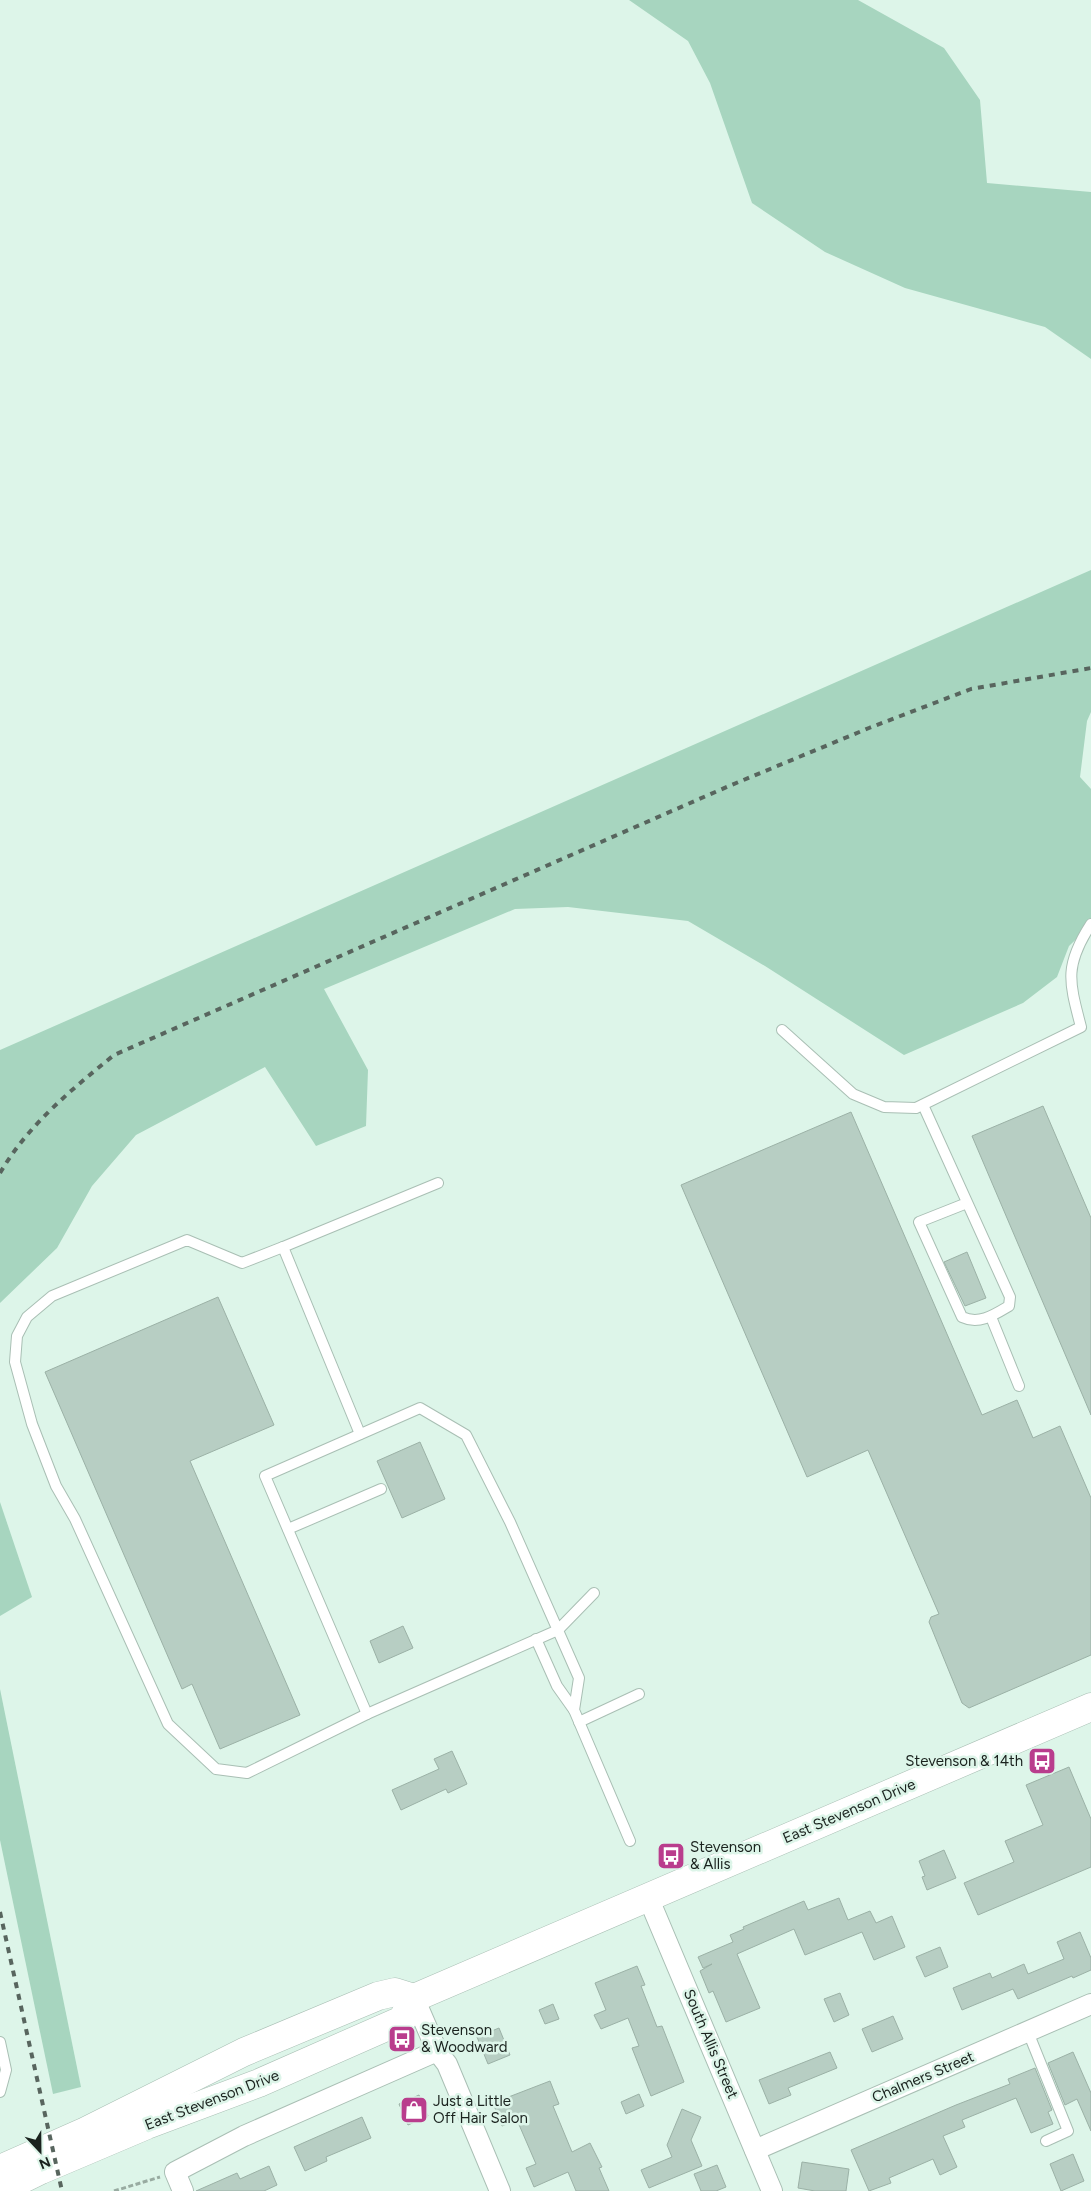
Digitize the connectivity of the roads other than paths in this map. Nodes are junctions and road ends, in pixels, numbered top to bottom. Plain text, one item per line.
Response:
1 (1091, 924) edge
2 (782, 1030) dead end
3 (922, 1105) junction
4 (438, 1182) dead end
5 (967, 1202) junction
6 (283, 1247) junction
7 (991, 1317) junction
8 (1019, 1386) dead end
9 (360, 1434) junction
10 (380, 1489) dead end
11 (288, 1529) junction
12 (594, 1593) dead end
13 (558, 1630) junction
14 (536, 1639) junction
15 (639, 1694) dead end
16 (1091, 1707) edge
17 (574, 1710) junction
18 (367, 1714) junction
19 (579, 1722) junction
20 (630, 1841) dead end
21 (648, 1898) junction
22 (414, 1998) junction
23 (1091, 2004) edge
24 (1028, 2032) junction
25 (0, 2042) edge
26 (438, 2051) junction
27 (0, 2092) edge
28 (1046, 2141) dead end
29 (755, 2150) junction
30 (0, 2169) edge
31 (0, 2190) edge
32 (183, 2191) edge
33 (500, 2191) edge
34 (772, 2191) edge

1 - 3 lane
2 - 3 lane
3 - 5 lane
4 - 6 lane
5 - 7 lane
5 - 7 lane
6 - 9 lane
6 - 18 lane
7 - 8 lane
9 - 11 lane
9 - 13 lane
10 - 11 lane
11 - 18 lane
12 - 13 lane
13 - 14 lane
13 - 17 lane
14 - 17 lane
14 - 18 lane
15 - 19 lane
16 - 21 main road, East Stevenson Drive
17 - 19 lane
19 - 20 lane
21 - 22 main road, East Stevenson Drive
21 - 29 street, South Allis Street
22 - 26 street
22 - 30 main road, East Stevenson Drive
22 - 31 main road, East Stevenson Drive
23 - 24 street, Chalmers Street
24 - 28 lane
24 - 29 street, Chalmers Street
25 - 27 lane
26 - 32 street
26 - 33 street
29 - 34 street, South Allis Street

